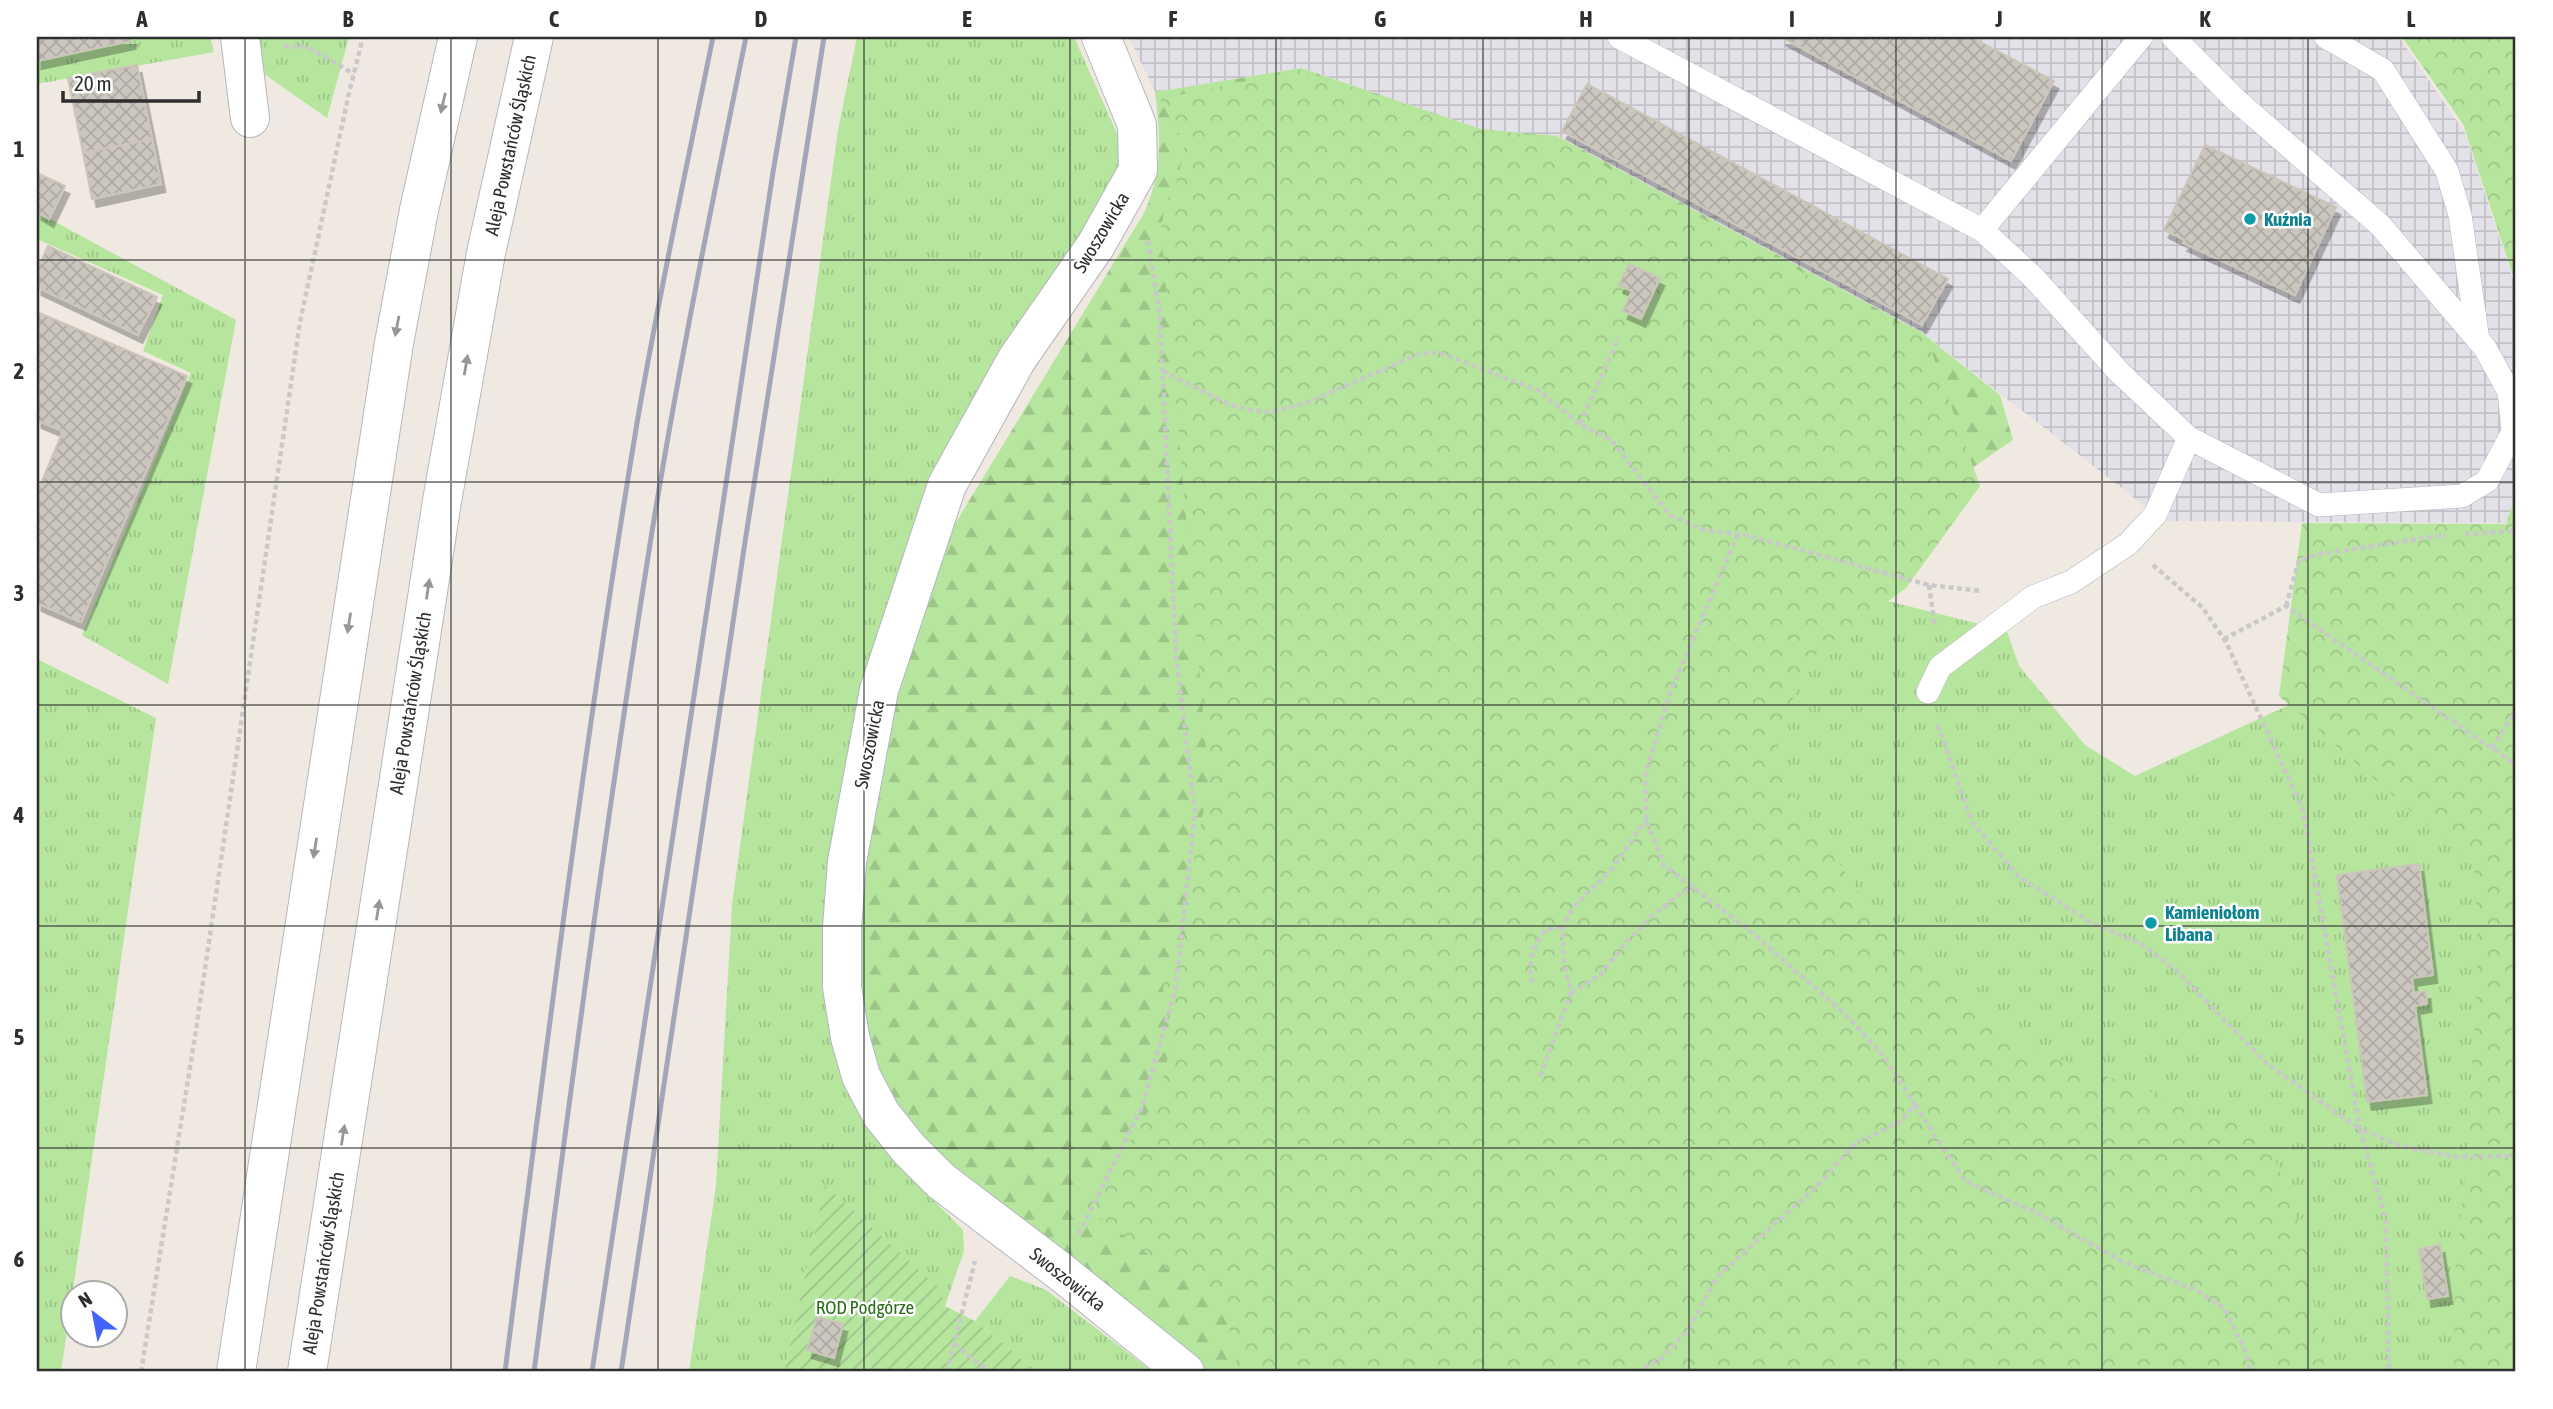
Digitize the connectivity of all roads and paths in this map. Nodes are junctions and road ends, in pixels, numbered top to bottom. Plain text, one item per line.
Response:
1 (240, 37) edge
2 (363, 37) edge
3 (458, 37) edge
4 (534, 37) edge
5 (1101, 37) edge
6 (1619, 37) edge
7 (2141, 37) edge
8 (2173, 37) edge
9 (2326, 37) edge
10 (286, 46) dead end
11 (354, 74) junction
12 (250, 118) dead end
13 (1982, 230) junction
14 (1148, 237) dead end
15 (1619, 337) dead end
16 (2478, 340) junction
17 (1162, 371) junction
18 (1580, 424) junction
19 (2189, 438) junction
20 (2516, 531) edge
21 (1738, 534) junction
22 (2464, 534) dead end
23 (2451, 535) dead end
24 (2128, 544) junction
25 (2033, 597) junction
26 (2286, 606) junction
27 (2224, 639) junction
28 (1928, 692) joint
29 (2516, 711) edge
30 (2491, 748) junction
31 (2516, 765) edge
32 (1646, 820) junction
33 (1694, 887) junction
34 (1563, 927) junction
35 (1532, 983) dead end
36 (1572, 993) junction
37 (1540, 1076) dead end
38 (1915, 1105) junction
39 (2360, 1129) junction
40 (2516, 1156) edge
41 (986, 1216) junction
42 (1061, 1272) junction
43 (954, 1344) junction
44 (141, 1372) edge
45 (236, 1372) edge
46 (307, 1372) edge
47 (947, 1372) edge
48 (990, 1372) edge
49 (1185, 1372) edge
50 (1637, 1372) edge
51 (2251, 1372) edge
52 (2389, 1372) edge

1 - 12 main road
2 - 11 path
3 -> 45 main road
46 -> 4 main road, Aleja Powstańców Śląskich
5 - 41 main road, Swoszowicka
6 - 13 lane
7 - 13 lane
8 - 16 lane
9 - 16 lane
10 - 11 path
11 - 44 path
13 - 19 lane
14 - 17 path
15 - 18 path
16 - 19 lane
17 - 18 path
17 - 42 path
18 - 21 path
19 - 24 lane
20 - 22 path
21 - 25 path
21 - 32 path
23 - 26 path
24 - 25 lane
24 - 27 path
25 - 28 lane
26 - 27 path
26 - 30 path
27 - 39 path
28 - 39 path
29 - 30 path
30 - 31 path
32 - 33 path
32 - 34 path
33 - 36 path
33 - 38 path
34 - 35 path
34 - 36 path
36 - 37 path
38 - 50 path
38 - 51 path
39 - 40 path
39 - 52 path
41 - 42 main road, Swoszowicka
41 - 43 path
42 - 49 main road, Swoszowicka
43 - 47 path
43 - 48 path

